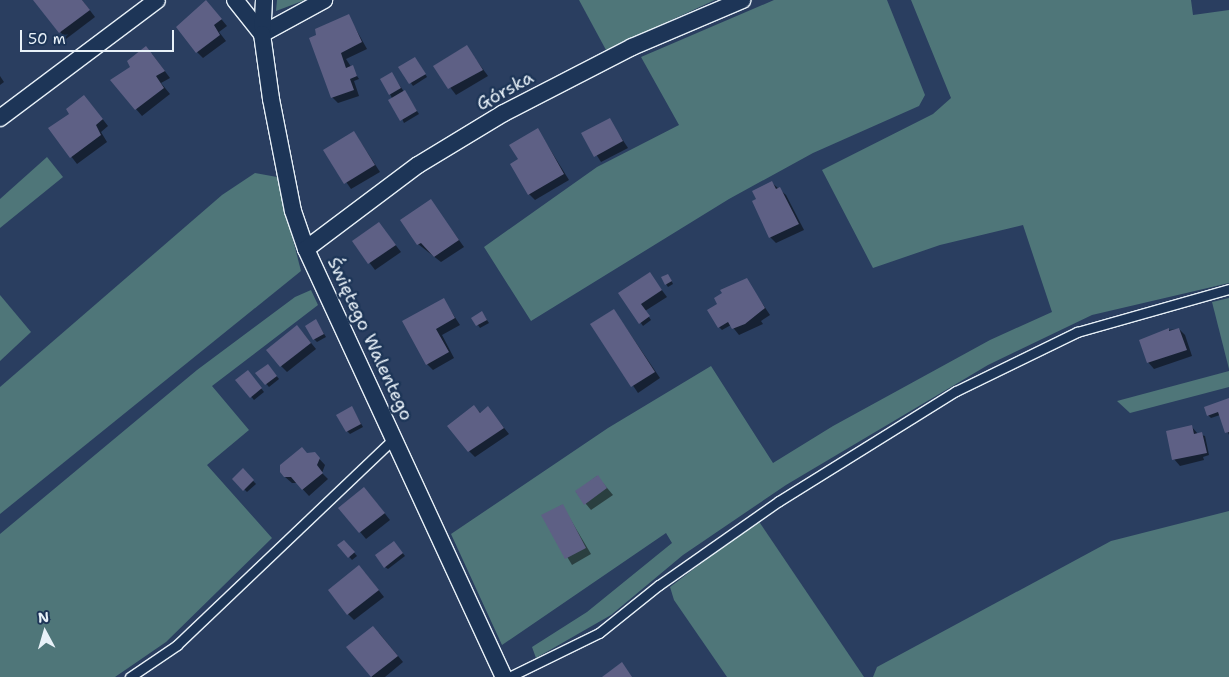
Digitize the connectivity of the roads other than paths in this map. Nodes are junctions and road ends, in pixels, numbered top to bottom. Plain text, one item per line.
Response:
1 (157, 0) edge
2 (235, 0) edge
3 (264, 0) edge
4 (324, 0) edge
5 (742, 0) edge
6 (262, 34) junction
7 (0, 118) edge
8 (306, 249) junction
9 (1229, 289) edge
10 (394, 438) junction
11 (130, 677) edge
12 (504, 677) edge
13 (509, 677) edge

1 - 7 street
2 - 6 street
3 - 6 street, Świętego Walentego
4 - 6 street
5 - 8 street, Górska
6 - 8 street, Świętego Walentego
8 - 10 street, Świętego Walentego
9 - 13 lane
10 - 11 lane
10 - 12 street, Świętego Walentego

